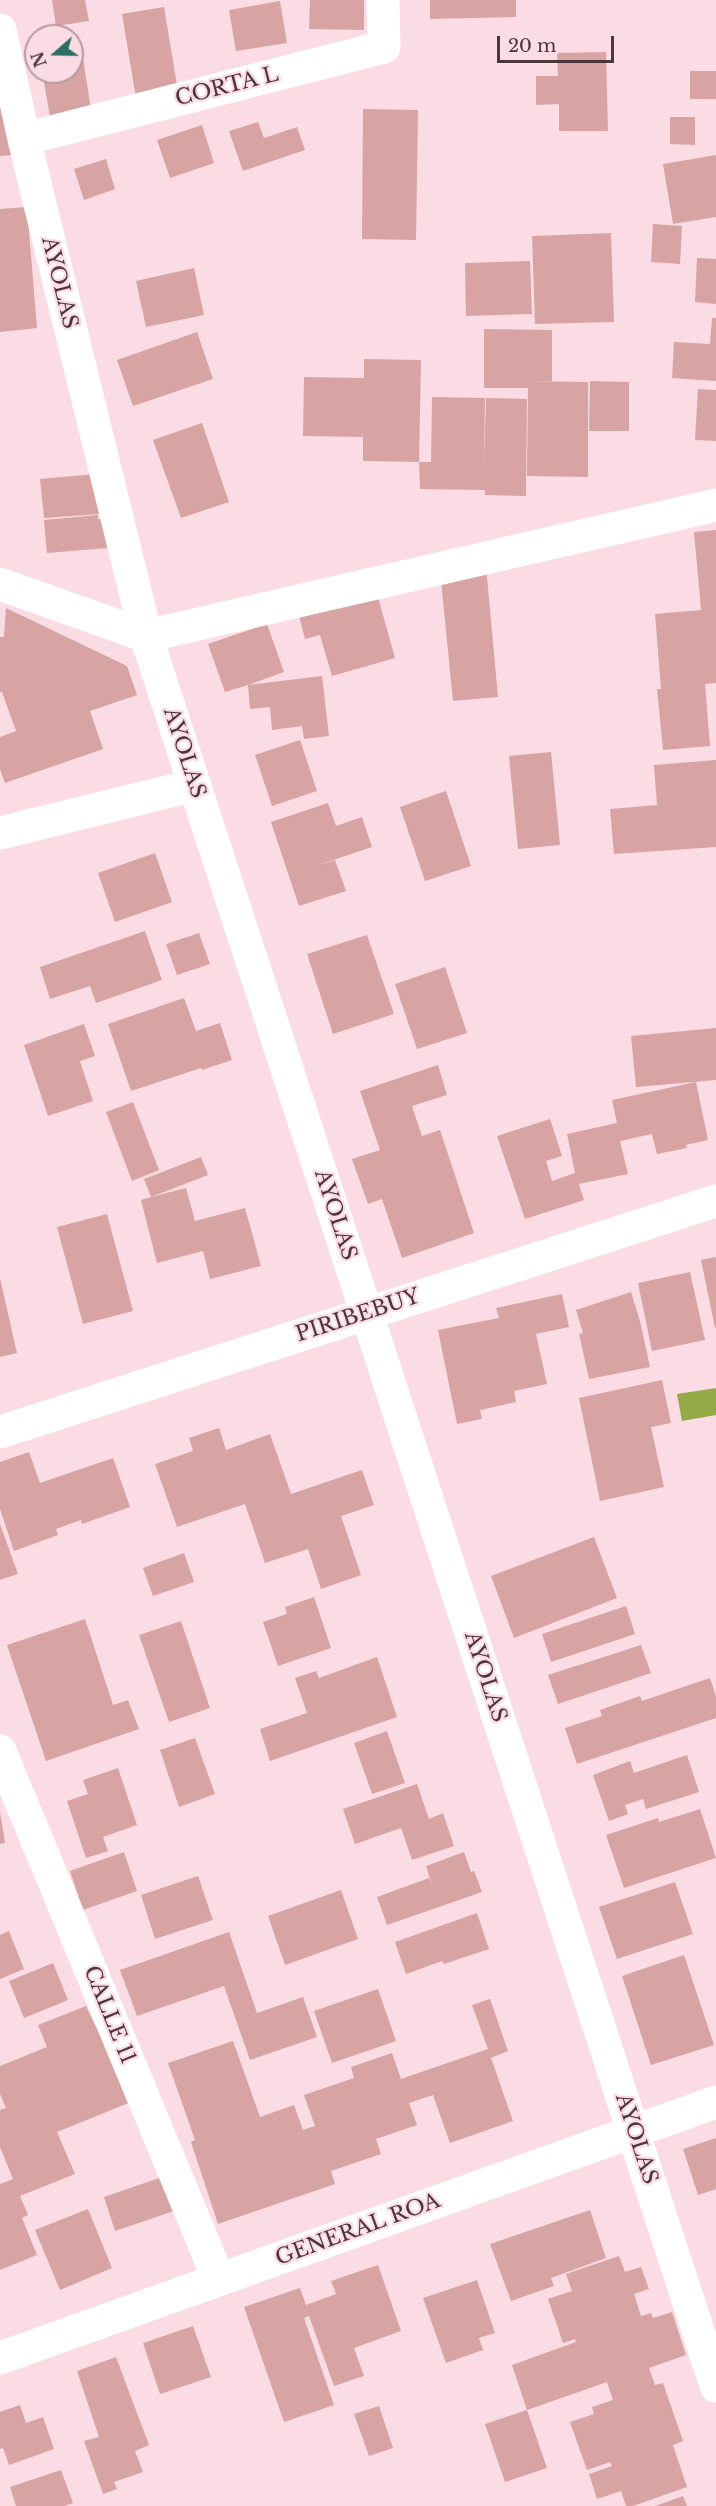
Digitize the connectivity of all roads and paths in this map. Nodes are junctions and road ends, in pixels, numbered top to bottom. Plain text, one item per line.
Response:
1 (383, 0) edge
2 (0, 30) edge
3 (24, 139) junction
4 (716, 505) edge
5 (0, 584) edge
6 (146, 636) junction
7 (195, 785) junction
8 (0, 833) edge
9 (716, 1202) edge
10 (366, 1313) junction
11 (0, 1432) edge
12 (0, 1751) edge
13 (716, 2102) edge
14 (633, 2131) junction
15 (219, 2280) junction
16 (0, 2358) edge
17 (716, 2386) edge

1 - 3 street, CORTA L
2 - 3 street, AYOLAS
3 - 6 street, AYOLAS
4 - 6 street
5 - 6 street
6 - 7 street, AYOLAS
7 - 8 street
7 - 10 street, AYOLAS
9 - 10 street, PIRIBEBUY
10 - 11 street, PIRIBEBUY
10 - 14 street, AYOLAS
12 - 15 street, CALLE 11
13 - 14 street, GENERAL ROA
14 - 15 street, GENERAL ROA
14 - 17 street, AYOLAS
15 - 16 street, GENERAL ROA

